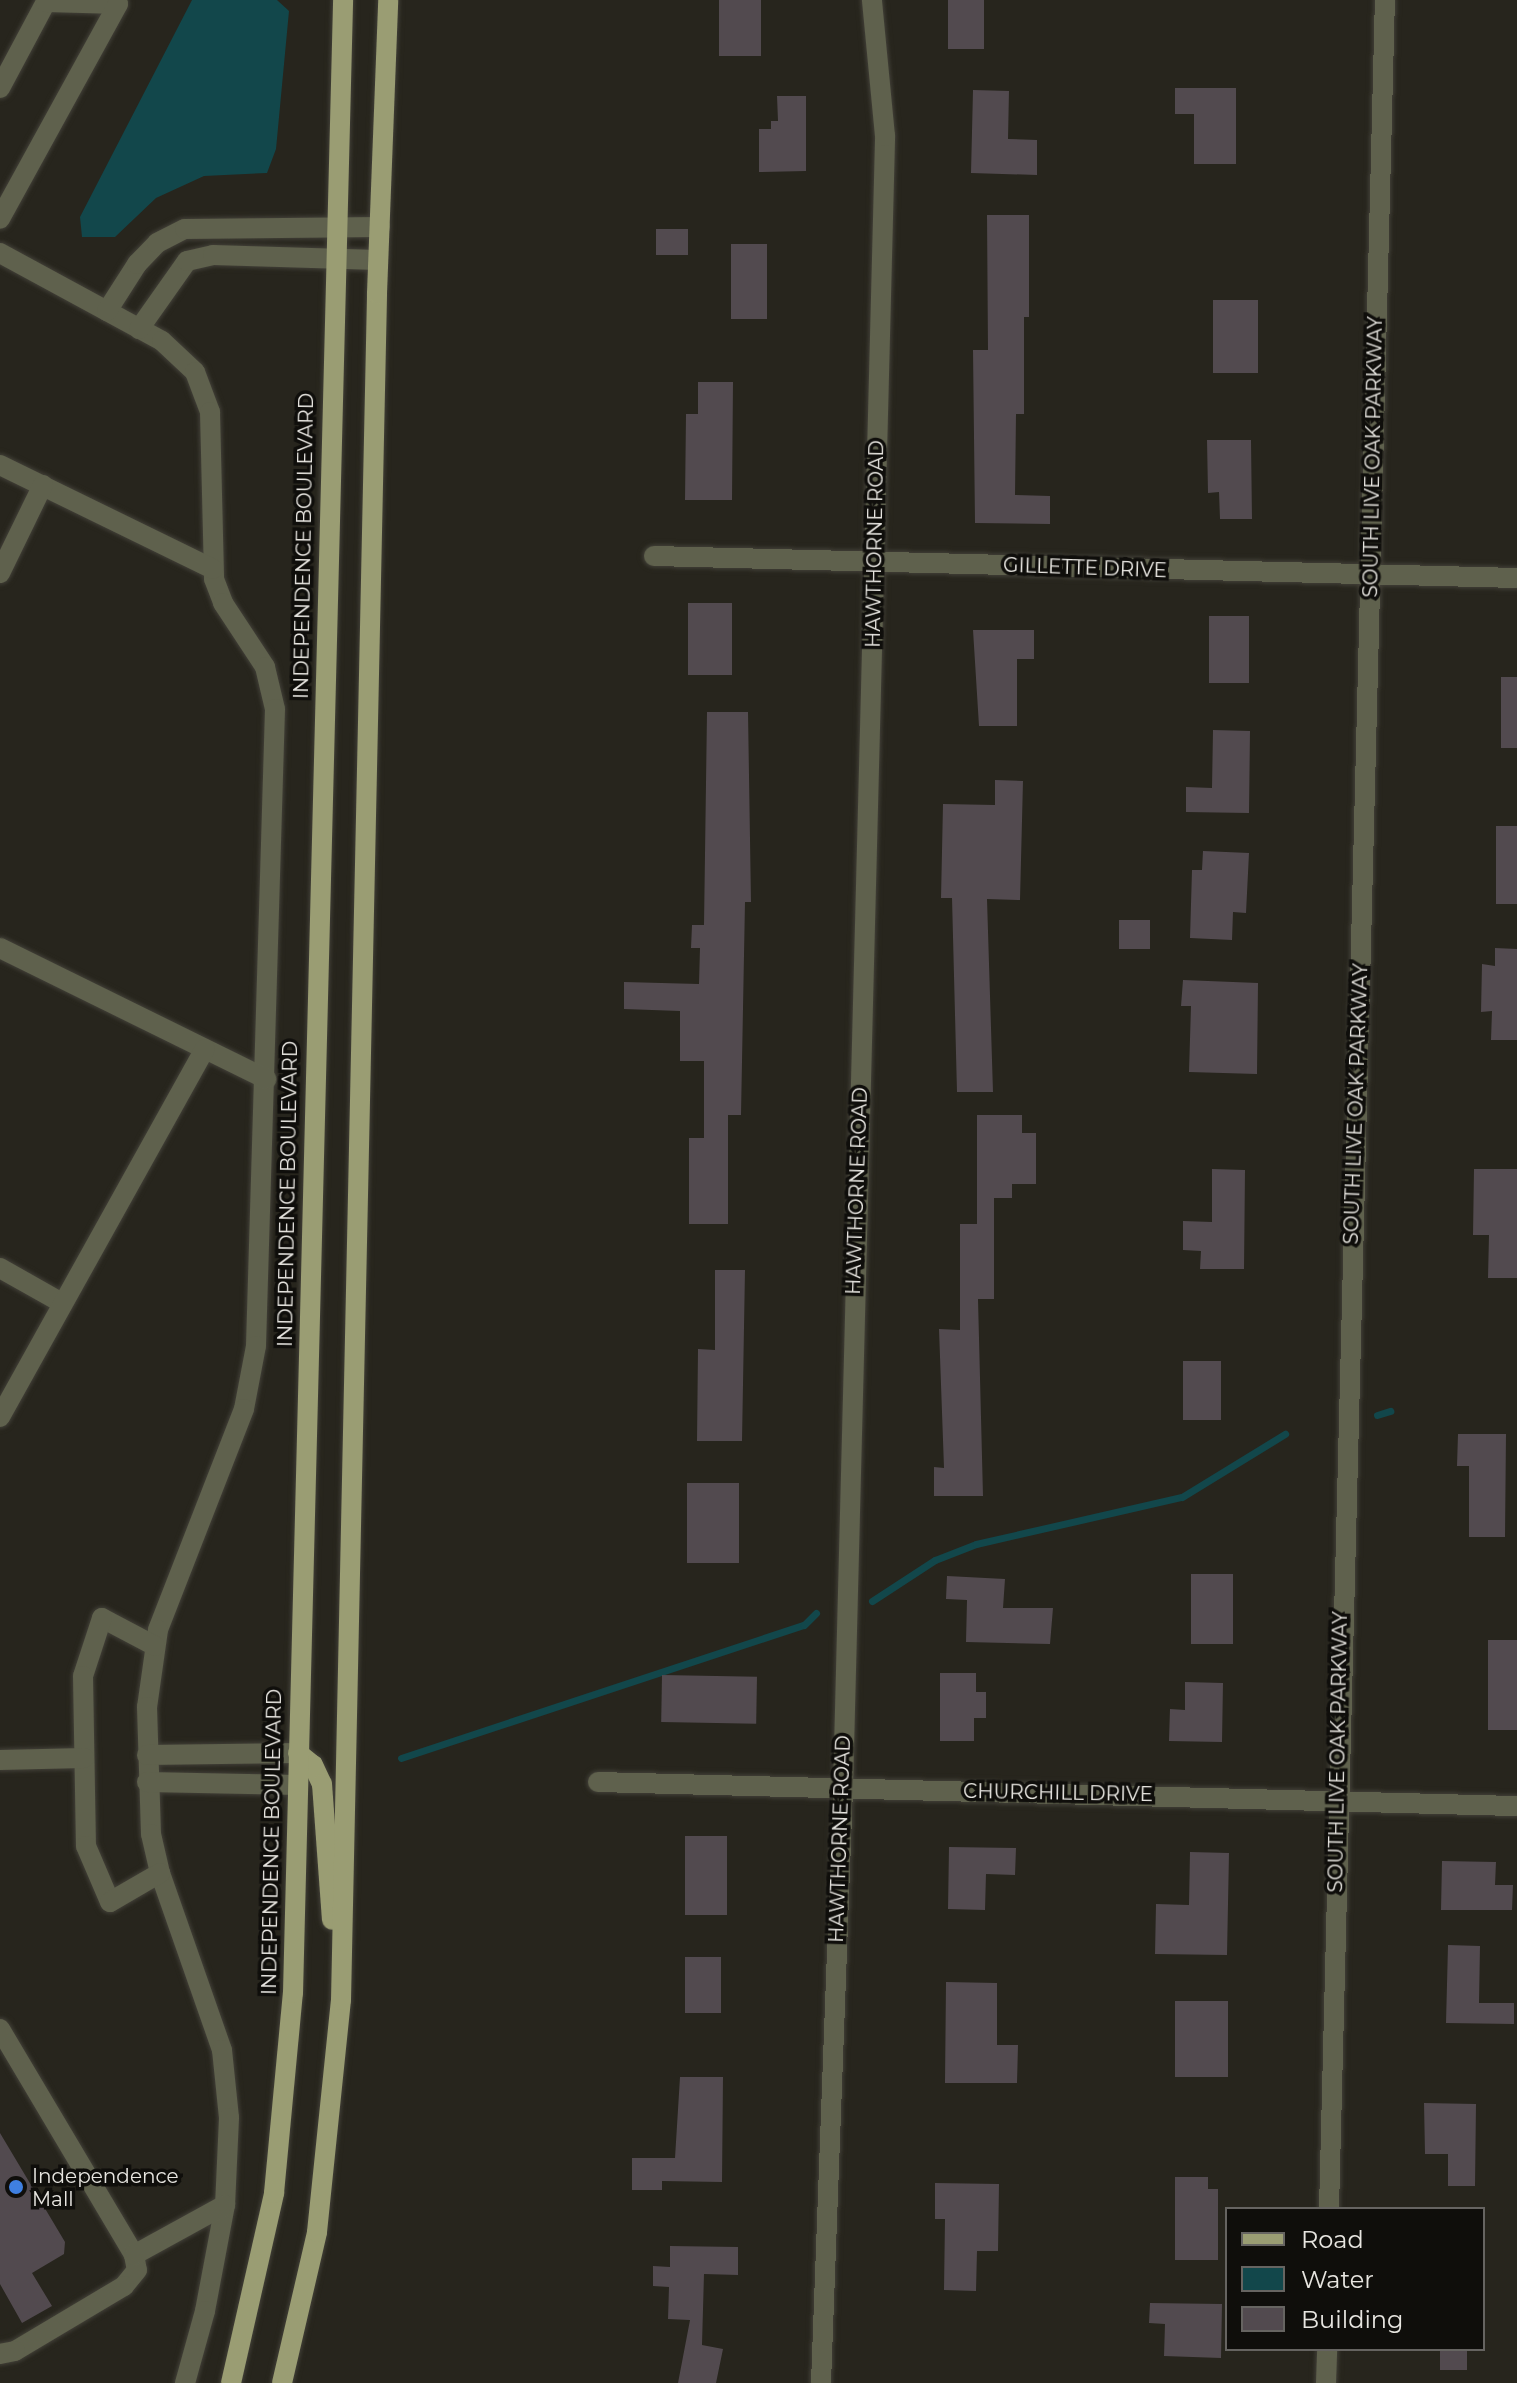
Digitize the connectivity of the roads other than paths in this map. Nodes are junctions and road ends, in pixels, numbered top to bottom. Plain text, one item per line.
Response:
1 (343, 0) edge
2 (388, 0) edge
3 (872, 0) edge
4 (1385, 0) edge
5 (0, 88) edge
6 (0, 219) edge
7 (336, 227) junction
8 (380, 227) junction
9 (0, 253) edge
10 (335, 260) junction
11 (378, 260) junction
12 (107, 311) junction
13 (139, 329) junction
14 (0, 465) edge
15 (43, 485) junction
16 (654, 556) dead end
17 (874, 560) junction
18 (213, 569) junction
19 (0, 573) edge
20 (1370, 575) junction
21 (1517, 578) edge
22 (0, 948) edge
23 (205, 1049) junction
24 (266, 1079) junction
25 (0, 1268) edge
26 (62, 1303) junction
27 (0, 1417) edge
28 (155, 1646) junction
29 (298, 1753) junction
30 (147, 1755) junction
31 (84, 1758) junction
32 (0, 1760) edge
33 (147, 1782) junction
34 (598, 1782) dead end
35 (298, 1785) junction
36 (843, 1788) junction
37 (1336, 1799) junction
38 (1517, 1806) edge
39 (160, 1873) junction
40 (341, 2000) junction
41 (0, 2029) edge
42 (225, 2205) junction
43 (1329, 2207) edge
44 (134, 2255) junction
45 (1327, 2351) edge
46 (0, 2354) edge
47 (185, 2383) edge
48 (231, 2383) edge
49 (282, 2383) edge
50 (821, 2383) edge
51 (1326, 2383) edge

1 - 7 main road, INDEPENDENCE BOULEVARD
2 - 8 main road
3 - 17 street, HAWTHORNE ROAD
4 - 20 street, SOUTH LIVE OAK PARKWAY
5 - 6 street
7 - 8 street
7 - 10 main road, INDEPENDENCE BOULEVARD
7 - 12 street
8 - 11 main road
9 - 12 street
10 - 11 street
10 - 13 street
10 - 29 main road, INDEPENDENCE BOULEVARD
11 - 40 main road
12 - 13 street
13 - 18 street
14 - 15 street
15 - 18 street
15 - 19 street
16 - 17 street, GILLETTE DRIVE
17 - 20 street, GILLETTE DRIVE
17 - 36 street, HAWTHORNE ROAD
18 - 24 street
20 - 21 street, GILLETTE DRIVE
20 - 37 street, SOUTH LIVE OAK PARKWAY
22 - 23 street
23 - 24 street
23 - 26 street
24 - 28 street
25 - 26 street
26 - 27 street
28 - 30 street
28 - 31 street
29 - 30 street
29 - 35 main road, INDEPENDENCE BOULEVARD
29 - 40 main road
30 - 33 street
31 - 32 street
31 - 39 street
33 - 35 street
33 - 39 street
34 - 36 street, CHURCHILL DRIVE
35 - 48 main road, INDEPENDENCE BOULEVARD
36 - 37 street, CHURCHILL DRIVE
36 - 50 street, HAWTHORNE ROAD
37 - 38 street, CHURCHILL DRIVE
37 - 43 street, SOUTH LIVE OAK PARKWAY
39 - 42 street
40 - 49 main road
41 - 44 street
42 - 44 street
42 - 47 street
44 - 46 street
45 - 51 street

